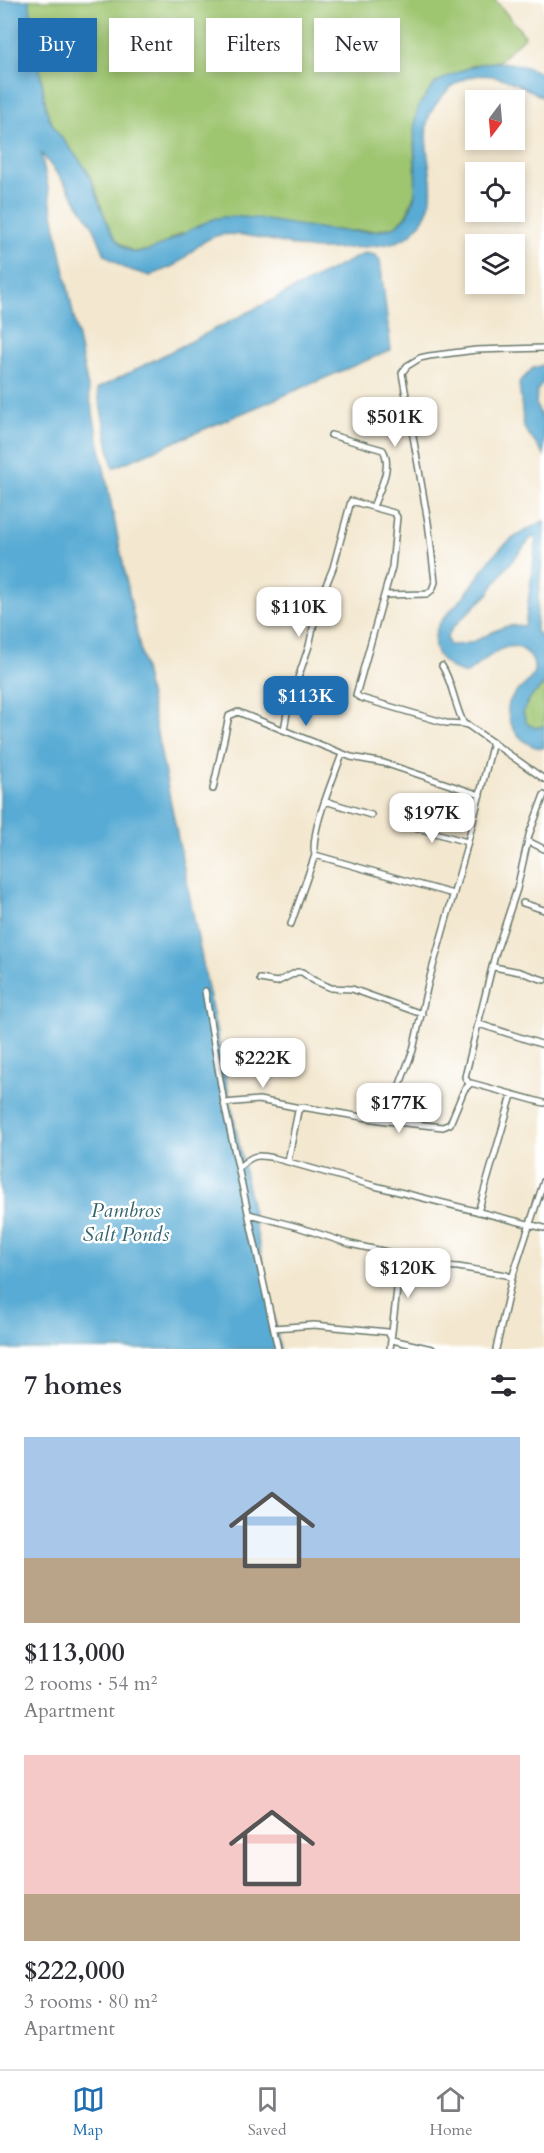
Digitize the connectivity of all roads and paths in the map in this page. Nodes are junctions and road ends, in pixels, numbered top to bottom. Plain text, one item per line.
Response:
1 (544, 348) edge
2 (331, 435) dead end
3 (373, 507) junction
4 (385, 595) junction
5 (442, 666) dead end
6 (464, 724) junction
7 (284, 730) junction
8 (493, 742) junction
9 (342, 754) junction
10 (544, 779) edge
11 (213, 789) dead end
12 (480, 795) junction
13 (544, 795) edge
14 (326, 801) junction
15 (371, 815) dead end
16 (404, 824) dead end
17 (528, 841) junction
18 (467, 842) junction
19 (544, 849) edge
20 (315, 855) junction
21 (453, 894) junction
22 (523, 903) dead end
23 (544, 910) edge
24 (291, 924) dead end
25 (494, 967) junction
26 (260, 979) dead end
27 (544, 980) edge
28 (206, 991) dead end
29 (422, 1014) junction
30 (479, 1024) junction
31 (544, 1045) edge
32 (469, 1084) junction
33 (512, 1095) junction
34 (224, 1103) junction
35 (544, 1103) edge
36 (300, 1108) junction
37 (386, 1121) junction
38 (288, 1161) junction
39 (239, 1167) junction
40 (544, 1181) edge
41 (478, 1212) junction
42 (249, 1214) junction
43 (529, 1224) junction
44 (544, 1228) edge
45 (401, 1255) junction
46 (512, 1278) junction
47 (274, 1328) junction
48 (392, 1340) junction
49 (278, 1349) edge
50 (390, 1349) edge
51 (432, 1349) edge
52 (496, 1349) edge

1 - 4 street
2 - 3 street
3 - 4 street
3 - 7 street
4 - 6 street
5 - 6 street
6 - 8 street
7 - 9 street
7 - 11 street
8 - 10 street
8 - 12 street
9 - 12 street
9 - 14 street
12 - 18 street
13 - 17 street
14 - 15 street
14 - 20 street
16 - 18 street
17 - 19 street
17 - 25 street
18 - 21 street
20 - 21 street
20 - 24 street
21 - 29 street
22 - 23 street
25 - 27 street
25 - 30 street
26 - 29 street
28 - 34 street
29 - 37 street
30 - 31 street
30 - 32 street
32 - 33 street
32 - 37 street
33 - 35 street
33 - 41 street
34 - 36 street
34 - 39 street
36 - 37 street
36 - 38 street
38 - 39 street
38 - 41 street
39 - 42 street
40 - 43 street
41 - 43 street
42 - 45 street
42 - 47 street
43 - 44 street
43 - 46 street
45 - 46 street
45 - 48 street
46 - 52 street
47 - 48 street
47 - 49 street
48 - 50 street
48 - 51 street

